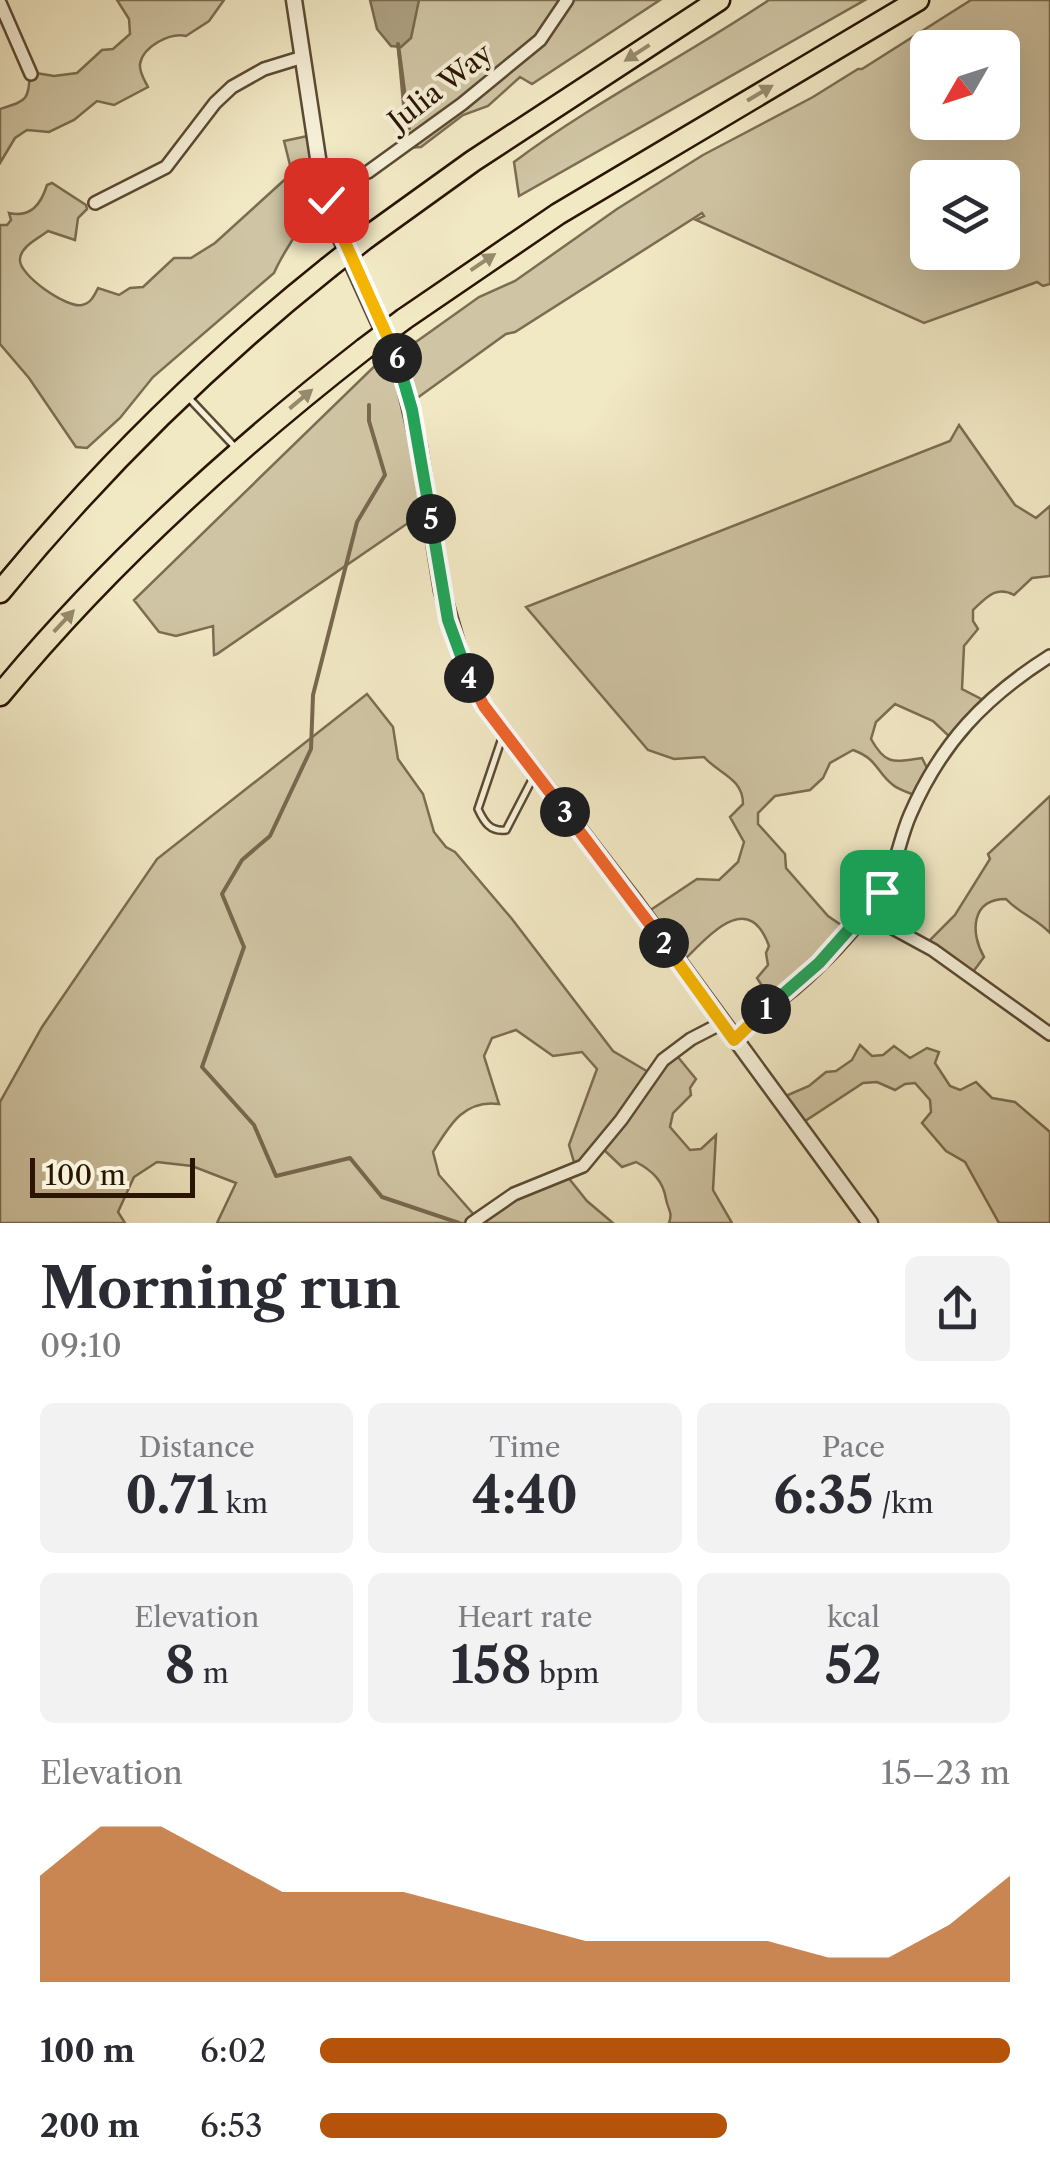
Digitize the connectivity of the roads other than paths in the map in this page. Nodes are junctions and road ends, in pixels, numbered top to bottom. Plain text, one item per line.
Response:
1 (294, 0) edge
2 (567, 0) edge
3 (719, 0) edge
4 (918, 0) edge
5 (928, 0) edge
6 (0, 3) edge
7 (881, 22) junction
8 (303, 57) junction
9 (32, 74) dead end
10 (324, 190) junction
11 (94, 202) dead end
12 (185, 393) junction
13 (157, 420) junction
14 (240, 452) junction
15 (0, 570) edge
16 (0, 592) edge
17 (1050, 656) edge
18 (0, 694) edge
19 (504, 733) junction
20 (535, 774) junction
21 (866, 913) junction
22 (722, 1023) junction
23 (1050, 1034) edge
24 (734, 1040) junction
25 (472, 1223) edge
26 (870, 1223) edge

1 - 8 street
2 - 10 street, Julia Way
3 -> 12 highway, bridge
4 - 7 highway
5 - 7 highway
6 - 9 street
14 -> 7 highway, bridge
8 - 10 street
8 - 11 street
10 - 19 street
12 - 13 highway
12 - 14 lane
13 - 15 highway
13 - 16 highway
18 -> 14 highway
17 - 21 street
19 - 20 street
19 - 20 lane
20 - 22 street
21 - 23 street
21 - 24 street
22 - 24 street
22 - 25 street
24 - 26 street

